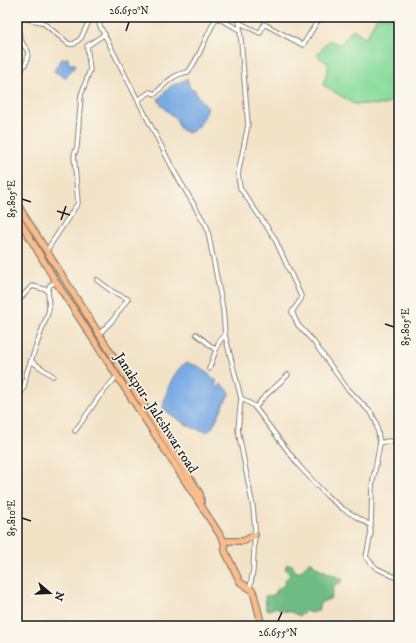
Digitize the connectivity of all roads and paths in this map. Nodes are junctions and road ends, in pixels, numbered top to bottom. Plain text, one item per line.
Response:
1 (91, 17) edge
2 (97, 17) edge
3 (217, 17) edge
4 (239, 17) edge
5 (320, 17) edge
6 (21, 18) edge
7 (240, 23) junction
8 (240, 30) junction
9 (105, 34) junction
10 (17, 77) edge
11 (138, 100) junction
12 (17, 204) edge
13 (17, 216) edge
14 (47, 250) junction
15 (97, 280) dead end
16 (56, 282) junction
17 (48, 290) junction
18 (17, 302) edge
19 (99, 334) junction
20 (196, 334) dead end
21 (225, 335) junction
22 (216, 350) junction
23 (31, 361) junction
24 (209, 369) dead end
25 (288, 375) dead end
26 (53, 376) dead end
27 (117, 376) junction
28 (241, 398) junction
29 (17, 401) edge
30 (255, 408) junction
31 (76, 431) dead end
32 (380, 443) junction
33 (399, 443) edge
34 (201, 504) junction
35 (372, 529) junction
36 (255, 535) junction
37 (224, 541) junction
38 (399, 579) edge
39 (250, 588) junction
40 (262, 626) edge

1 - 6 street
2 - 9 street
3 - 8 street
3 - 11 street
4 - 7 street
5 - 7 street
6 - 10 street
7 - 8 street
8 - 32 street
9 - 11 street
9 - 14 street
11 - 21 street
12 - 14 highway
13 - 16 highway, Janakpur- Jaleshwar road
14 - 19 highway
15 - 19 street
16 - 17 street
16 - 27 highway, Janakpur- Jaleshwar road
17 - 18 street
17 - 23 street
19 - 34 highway
20 - 22 street
21 - 22 street
21 - 28 street
22 - 24 street
23 - 26 street
23 - 29 street
25 - 30 street
27 - 31 street
27 - 34 highway, Janakpur- Jaleshwar road
28 - 30 street
28 - 36 street
30 - 35 street
32 - 33 street
32 - 35 street
34 - 37 highway, Janakpur- Jaleshwar road
35 - 38 street
36 - 37 highway
36 - 39 street
37 - 39 highway, Janakpur- Jaleshwar road
39 - 40 highway, Janakpur- Jaleshwar road

